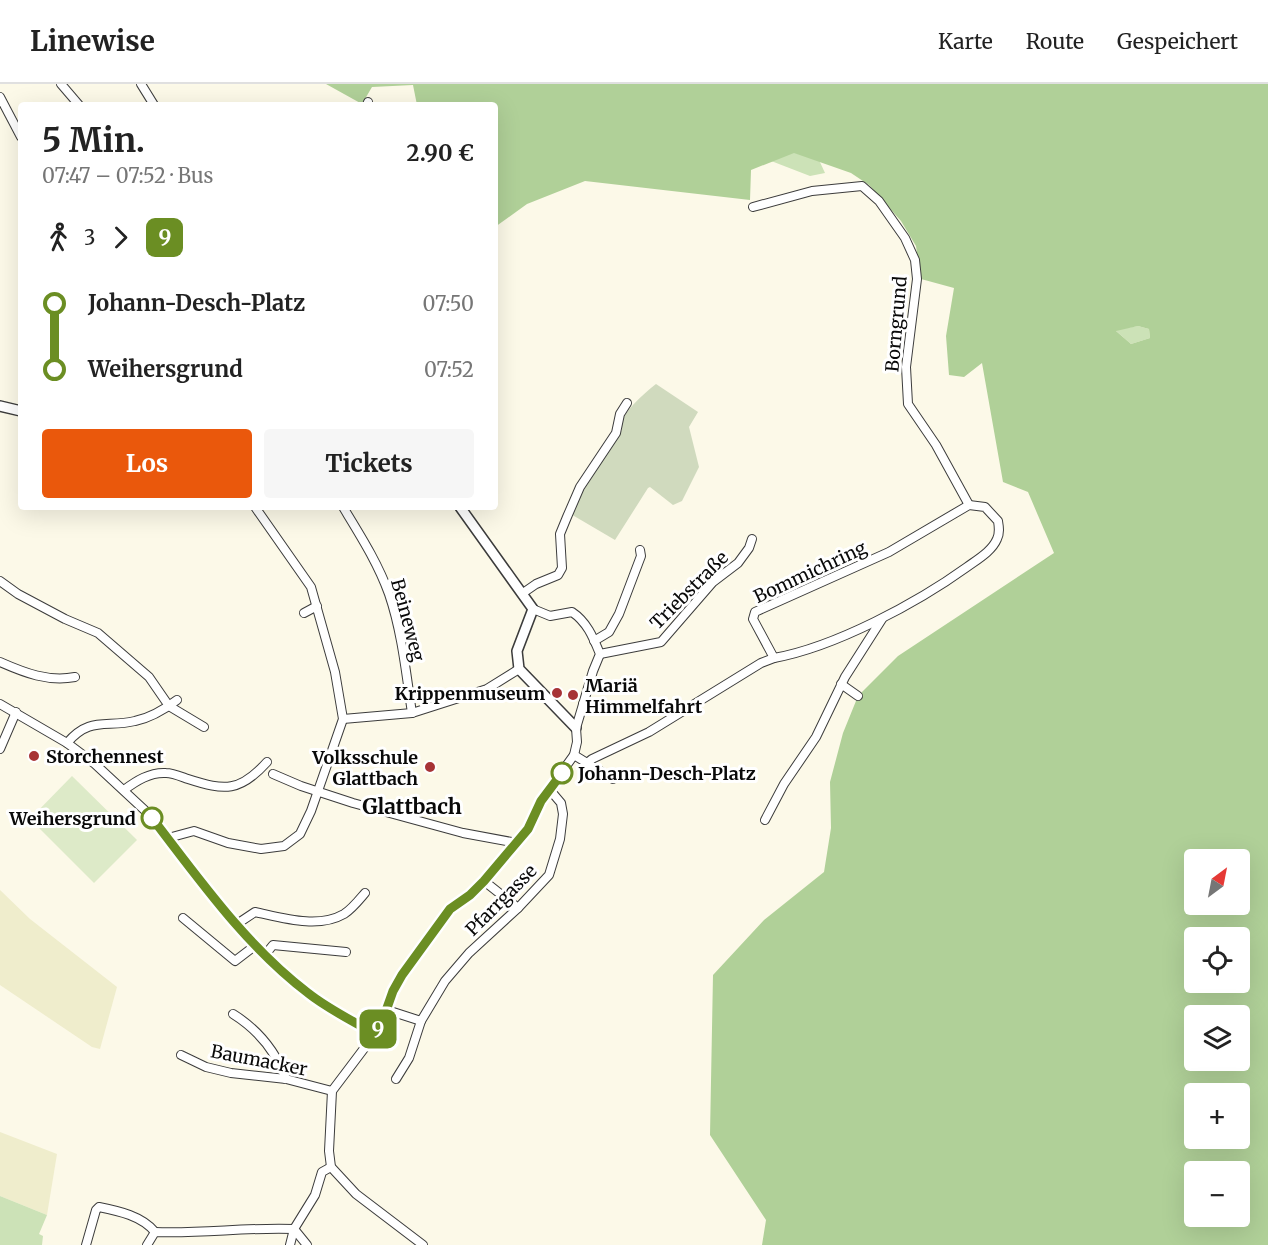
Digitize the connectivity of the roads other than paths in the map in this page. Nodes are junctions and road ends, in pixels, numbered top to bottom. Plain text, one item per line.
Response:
1 (61, 84) edge
2 (141, 84) edge
3 (0, 98) edge
4 (76, 102) edge
5 (152, 102) edge
6 (18, 131) edge
7 (753, 207) dead end
8 (627, 403) dead end
9 (0, 406) edge
10 (18, 410) edge
11 (969, 505) junction
12 (257, 510) edge
13 (345, 510) edge
14 (462, 510) edge
15 (752, 539) dead end
16 (640, 550) dead end
17 (0, 581) edge
18 (524, 593) junction
19 (317, 606) junction
20 (533, 609) junction
21 (304, 613) dead end
22 (883, 618) junction
23 (594, 641) junction
24 (600, 654) junction
25 (774, 658) junction
26 (0, 662) edge
27 (519, 669) junction
28 (75, 677) dead end
29 (841, 684) junction
30 (858, 696) dead end
31 (177, 700) dead end
32 (0, 704) edge
33 (583, 704) junction
34 (169, 706) junction
35 (627, 708) dead end
36 (16, 712) junction
37 (412, 713) junction
38 (343, 719) junction
39 (204, 727) dead end
40 (576, 728) junction
41 (67, 743) junction
42 (0, 748) edge
43 (574, 755) junction
44 (267, 762) dead end
45 (587, 763) junction
46 (273, 774) dead end
47 (613, 779) dead end
48 (124, 790) junction
49 (550, 790) junction
50 (317, 792) junction
51 (765, 820) dead end
52 (168, 838) junction
53 (517, 843) junction
54 (484, 881) junction
55 (365, 893) dead end
56 (518, 908) junction
57 (183, 918) dead end
58 (237, 924) junction
59 (256, 945) junction
60 (346, 952) dead end
61 (265, 954) junction
62 (387, 1010) junction
63 (232, 1014) dead end
64 (421, 1020) junction
65 (375, 1034) junction
66 (181, 1055) dead end
67 (286, 1079) junction
68 (396, 1079) dead end
69 (332, 1090) junction
70 (331, 1167) junction
71 (294, 1229) junction
72 (155, 1232) junction
73 (86, 1245) edge
74 (147, 1245) edge
75 (290, 1245) edge
76 (307, 1245) edge
77 (423, 1245) edge

1 - 4 street
2 - 5 street
3 - 6 street
7 - 11 street, Borngrund
8 - 18 street
9 - 10 street
11 - 22 street
11 - 25 street, Bommichring
12 - 19 street
13 - 37 street, Beineweg
14 - 18 street
15 - 24 street, Triebstraße
16 - 23 street
17 - 34 street
18 - 20 street
19 - 21 street
19 - 38 street
20 - 23 street
20 - 27 street
22 - 25 street
22 - 29 street
23 - 24 street
24 - 33 street
25 - 45 street
26 - 28 street
27 - 37 street
27 - 40 street
29 - 30 street
29 - 51 street
31 - 34 street
32 - 36 street
33 - 35 street
33 - 40 street
34 - 39 street
34 - 41 street
36 - 41 street
36 - 42 street
37 - 38 street
38 - 50 street
40 - 43 street
41 - 48 street
43 - 45 street
43 - 49 street
44 - 48 street
45 - 47 street
46 - 50 street
48 - 52 street
49 - 53 street
49 - 56 street, Pfarrgasse
50 - 52 street
50 - 53 street
52 - 58 street
53 - 54 street
54 - 56 street
54 - 62 street
55 - 58 street
56 - 64 street, Pfarrgasse
57 - 59 street
58 - 59 street
59 - 61 street
60 - 61 street
61 - 65 street
62 - 64 street
62 - 65 street
63 - 67 street
64 - 68 street, Pfarrgasse
65 - 69 street
66 - 67 street, Baumacker
67 - 69 street, Baumacker
69 - 70 street
70 - 71 street
70 - 77 street
71 - 72 street
71 - 75 street
71 - 76 street
72 - 73 street
72 - 74 street

